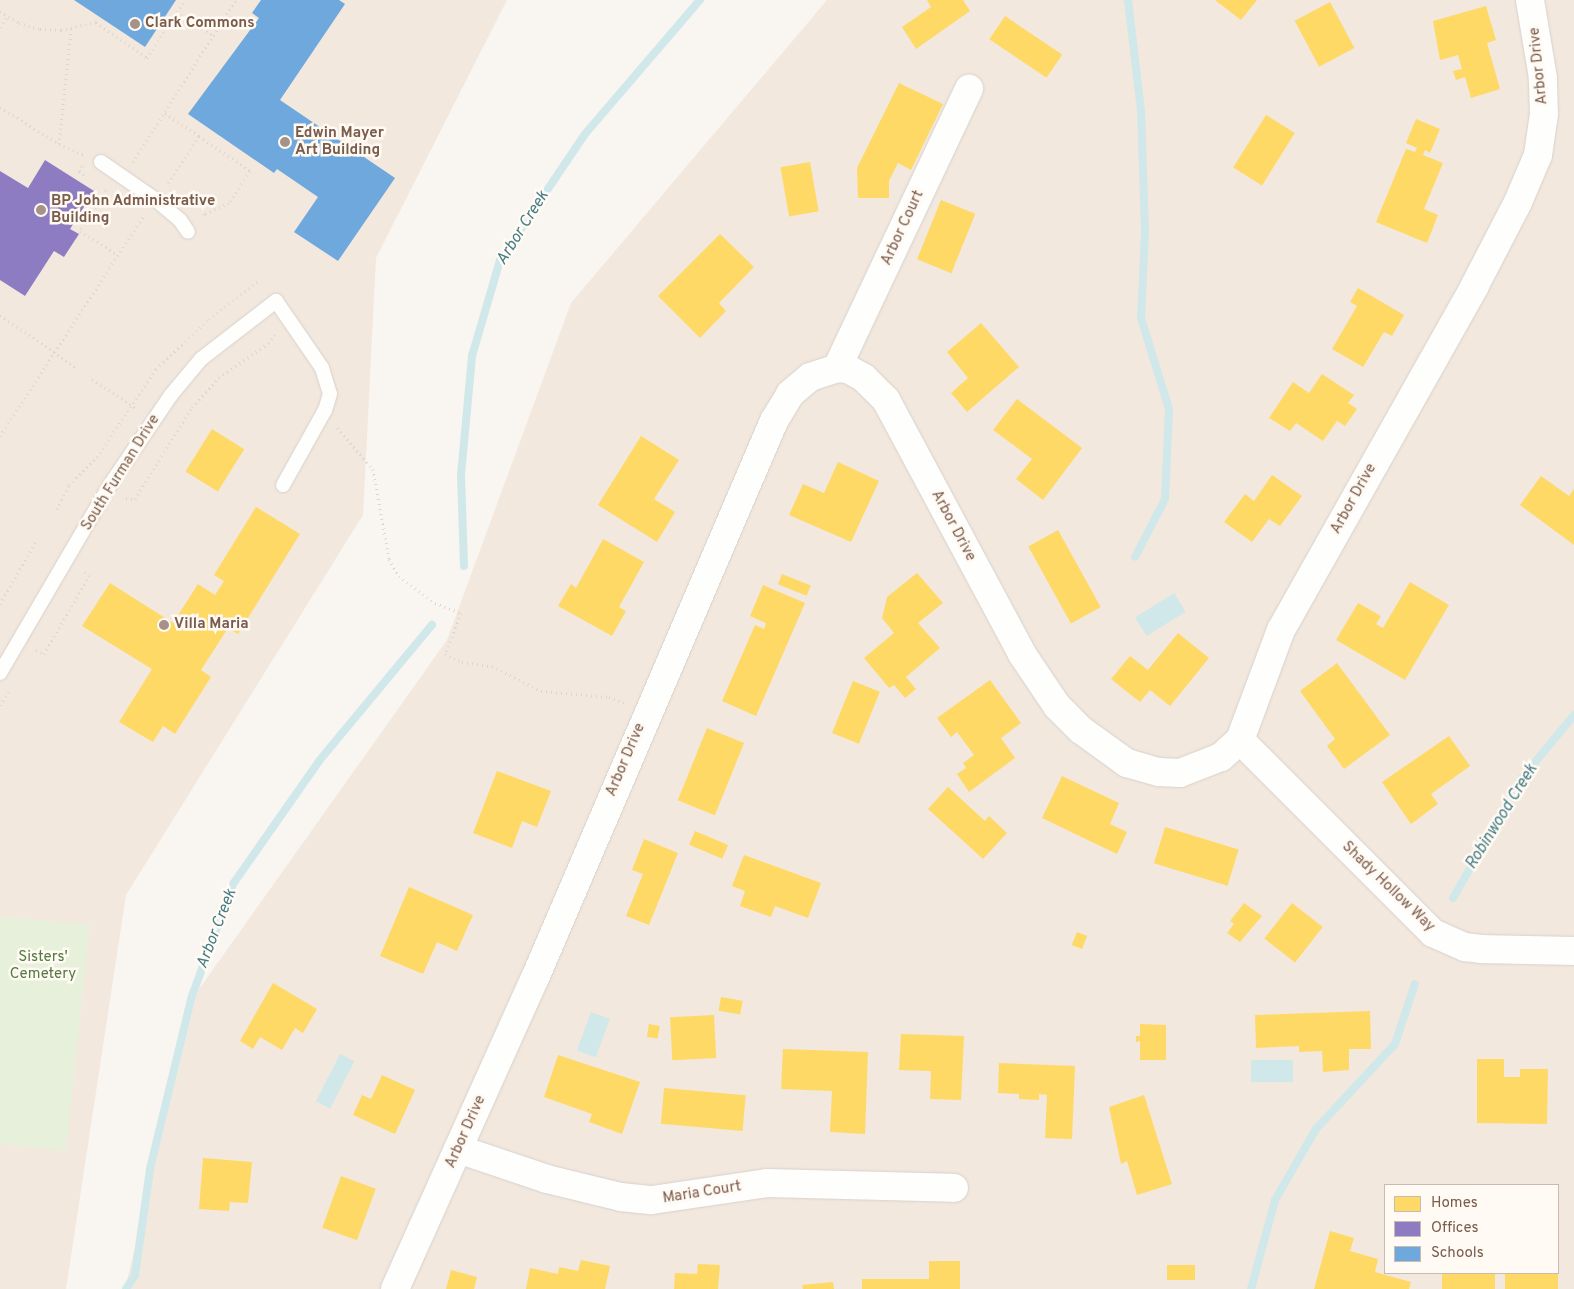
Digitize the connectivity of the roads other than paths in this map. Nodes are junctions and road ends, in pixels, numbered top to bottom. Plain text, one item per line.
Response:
1 (1530, 0) edge
2 (969, 89) dead end
3 (101, 162) dead end
4 (188, 232) dead end
5 (837, 368) junction
6 (284, 485) dead end
7 (0, 673) edge
8 (1240, 740) junction
9 (1574, 951) edge
10 (458, 1149) junction
11 (954, 1188) dead end
12 (395, 1289) edge

1 - 8 street, Arbor Drive
2 - 5 street, Arbor Court
3 - 4 lane
5 - 8 street, Arbor Drive
5 - 10 street, Arbor Drive
6 - 7 lane, South Furman Drive
8 - 9 street, Shady Hollow Way
10 - 11 street, Maria Court
10 - 12 street, Arbor Drive

